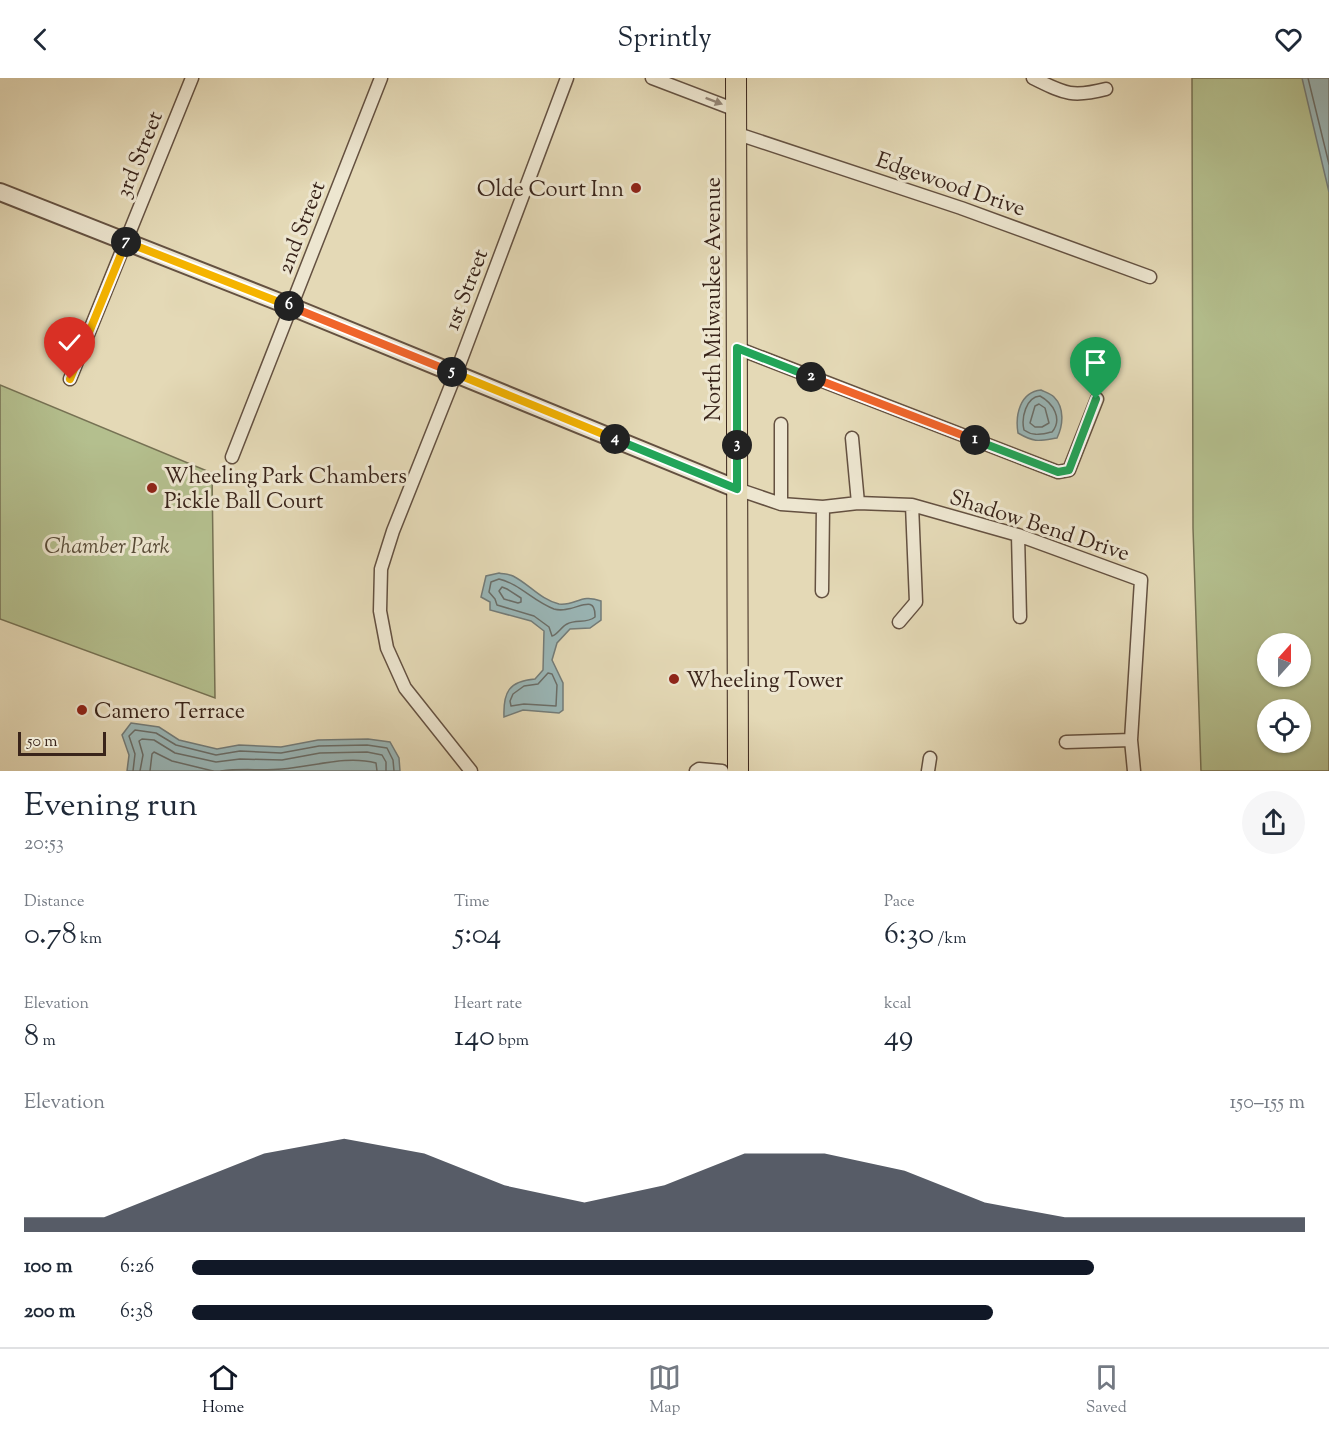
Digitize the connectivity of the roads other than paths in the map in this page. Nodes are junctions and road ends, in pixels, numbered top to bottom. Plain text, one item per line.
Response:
1 (192, 78) edge
2 (381, 78) edge
3 (567, 78) edge
4 (652, 78) edge
5 (736, 78) edge
6 (1033, 78) edge
7 (1106, 89) dead end
8 (736, 110) junction
9 (735, 133) junction
10 (0, 192) edge
11 (126, 241) junction
12 (1150, 278) dead end
13 (292, 307) junction
14 (737, 348) junction
15 (456, 373) junction
16 (70, 379) dead end
17 (1096, 399) dead end
18 (781, 424) dead end
19 (852, 438) dead end
20 (232, 458) dead end
21 (737, 489) junction
22 (858, 503) junction
23 (780, 504) junction
24 (912, 505) junction
25 (823, 507) junction
26 (1018, 535) junction
27 (822, 591) dead end
28 (1020, 617) dead end
29 (899, 622) dead end
30 (1131, 740) junction
31 (1066, 741) dead end
32 (471, 771) edge
33 (696, 771) edge
34 (722, 771) edge
35 (738, 771) edge
36 (1134, 771) edge

1 - 11 street, 3rd Street
2 - 13 street, 2nd Street
3 - 15 street, 1st Street
4 -> 8 street
5 - 8 main road, North Milwaukee Avenue
6 - 7 street
8 - 9 main road, North Milwaukee Avenue
9 - 12 street, Edgewood Drive
9 - 14 main road, North Milwaukee Avenue
10 - 11 street
11 - 13 street
11 - 16 street, 3rd Street
13 - 15 street
13 - 20 street, 2nd Street
14 - 17 street
14 - 21 main road, North Milwaukee Avenue
15 - 21 street
15 - 32 street, 1st Street
18 - 23 street
19 - 22 street
21 - 23 street, Shadow Bend Drive
21 - 35 main road, North Milwaukee Avenue
22 - 24 street, Shadow Bend Drive
22 - 25 street, Shadow Bend Drive
23 - 25 street, Shadow Bend Drive
24 - 26 street, Shadow Bend Drive
24 - 29 street
25 - 27 street
26 - 28 street
26 - 30 street, Shadow Bend Drive
30 - 31 street
30 - 36 street, Shadow Bend Drive
33 - 34 street

